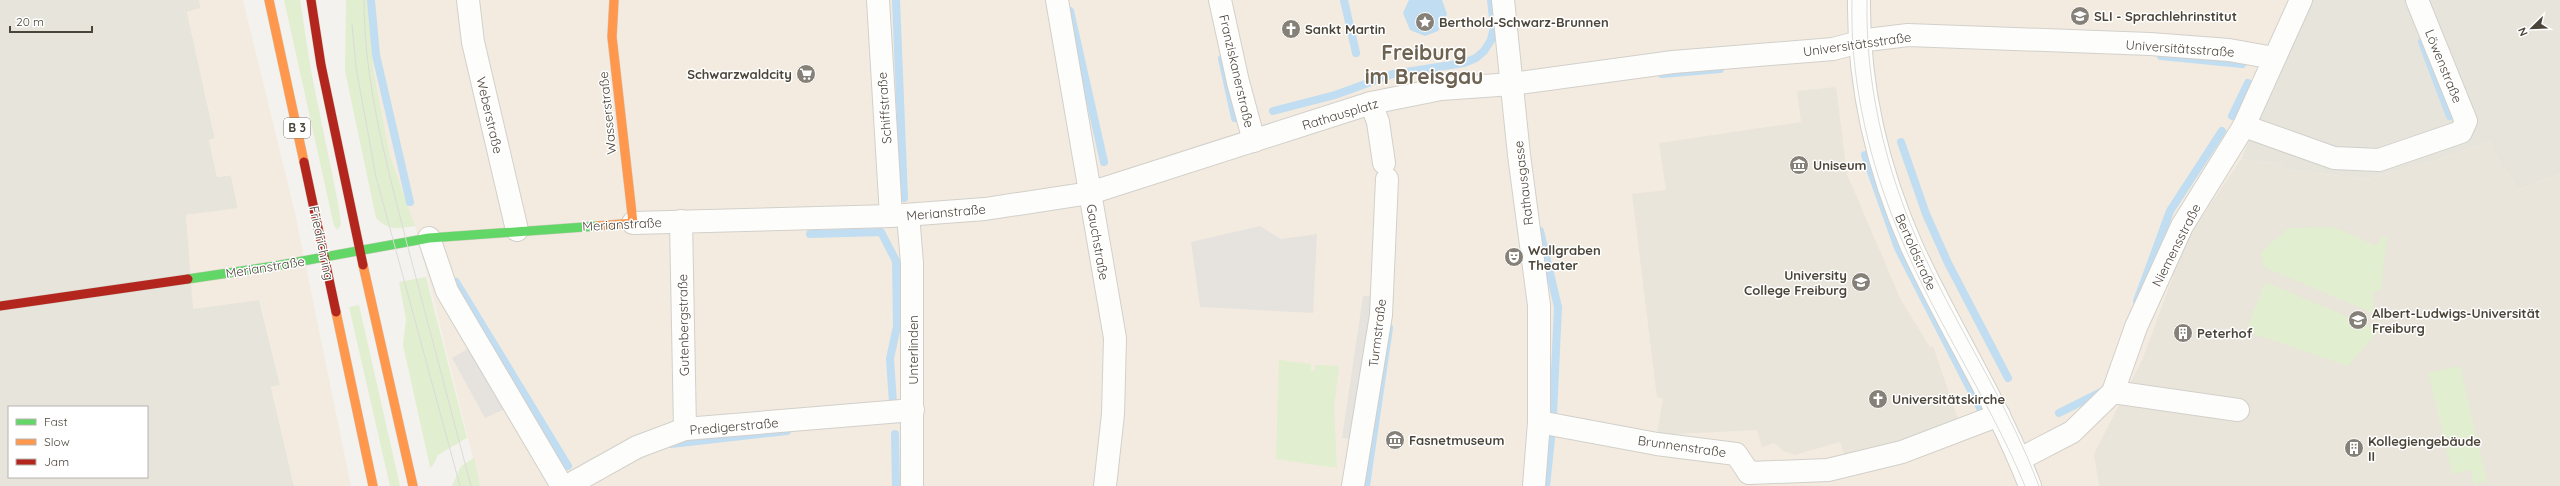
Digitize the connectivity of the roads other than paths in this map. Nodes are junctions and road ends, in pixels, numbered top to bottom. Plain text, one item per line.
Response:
1 (269, 0) edge
2 (311, 0) edge
3 (468, 0) edge
4 (614, 0) edge
5 (878, 0) edge
6 (1057, 0) edge
7 (1220, 0) edge
8 (1504, 0) edge
9 (1859, 0) edge
10 (2301, 0) edge
11 (2417, 0) edge
12 (1860, 43) junction
13 (2274, 58) junction
14 (1512, 84) junction
15 (1371, 104) junction
16 (2244, 126) junction
17 (1248, 143) junction
18 (1090, 192) junction
19 (899, 216) junction
20 (680, 222) junction
21 (633, 223) junction
22 (518, 230) junction
23 (429, 238) junction
24 (359, 250) junction
25 (324, 257) junction
26 (0, 306) edge
27 (2113, 392) junction
28 (913, 410) junction
29 (2238, 410) dead end
30 (1999, 415) junction
31 (1539, 422) junction
32 (684, 429) junction
33 (2020, 459) junction
34 (1748, 479) edge
35 (373, 486) edge
36 (413, 486) edge
37 (562, 486) edge
38 (567, 486) edge
39 (912, 486) edge
40 (1105, 486) edge
41 (1353, 486) edge
42 (1534, 486) edge
43 (2030, 486) edge

1 - 25 main road, Friedrichring / B 3
2 - 24 main road
3 - 22 street, Weberstraße
4 - 21 main road, Wasserstraße
5 - 19 street, Schiffstraße
6 - 18 street, Gauchstraße
7 - 17 street, Franziskanerstraße
8 - 14 street, Rathausgasse
9 - 12 street, Bertoldstraße
10 - 13 street, Niemensstraße
11 - 16 street, Löwenstraße
12 - 13 street, Universitätsstraße
12 - 14 street, Universitätsstraße
12 - 30 street, Bertoldstraße
13 - 16 street, Niemensstraße
14 - 15 street, Rathausplatz
14 - 31 street, Rathausgasse
15 - 17 street, Rathausplatz
15 - 41 street, Turmstraße
16 - 27 street, Niemensstraße
17 - 18 street, Merianstraße
18 - 19 street, Merianstraße
18 - 40 street, Gauchstraße
19 - 20 street, Merianstraße
19 - 28 street, Unterlinden
20 - 21 street, Merianstraße
20 - 32 street, Gutenbergstraße
21 - 22 main road, Merianstraße
22 - 23 main road, Merianstraße
23 - 24 main road, Merianstraße
23 - 37 street
24 - 25 main road, Merianstraße
24 - 36 main road
25 - 26 main road, Merianstraße
25 - 35 main road, Friedrichring / B 3
27 - 29 street
27 - 33 street, Niemensstraße
28 - 32 street, Predigerstraße
28 - 39 street, Unterlinden
30 - 33 street, Bertoldstraße
30 - 34 street, Brunnenstraße
31 - 34 street, Brunnenstraße
31 - 42 street, Rathausgasse
32 - 38 street, Predigerstraße
33 - 43 street, Bertoldstraße

